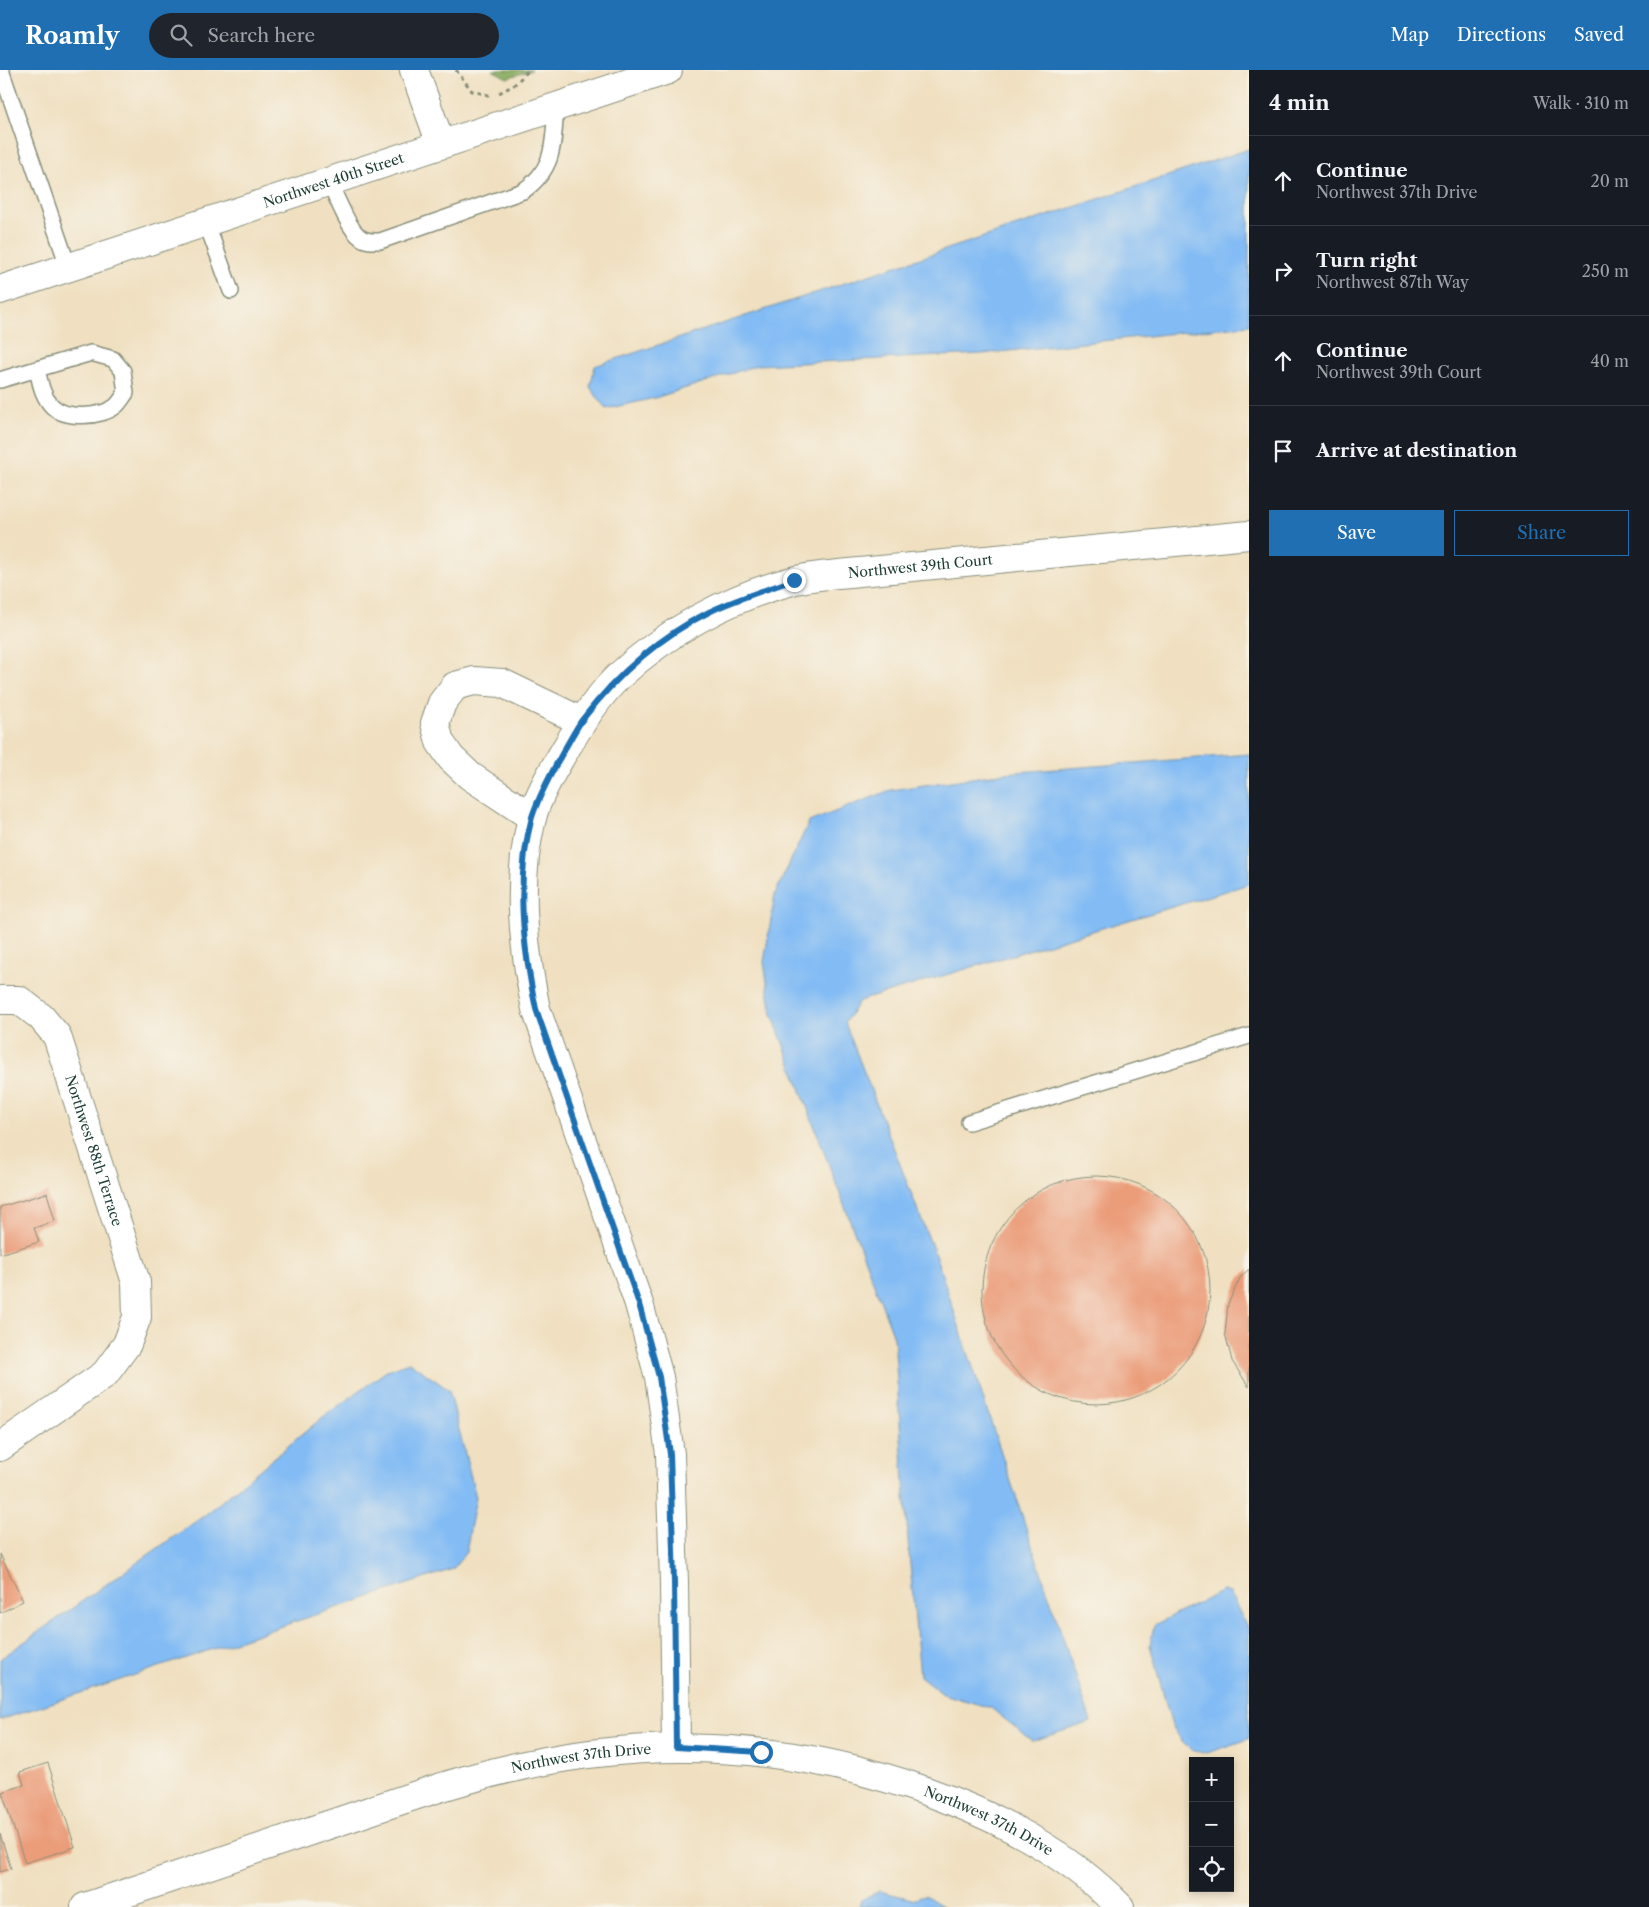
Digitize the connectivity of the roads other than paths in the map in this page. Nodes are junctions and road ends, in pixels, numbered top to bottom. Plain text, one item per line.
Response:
1 (1, 70) edge
2 (414, 70) edge
3 (668, 70) edge
4 (556, 106) junction
5 (441, 144) junction
6 (329, 181) junction
7 (206, 222) junction
8 (69, 268) junction
9 (0, 290) edge
10 (232, 291) dead end
11 (37, 369) junction
12 (0, 380) edge
13 (1249, 535) edge
14 (581, 721) junction
15 (532, 817) junction
16 (10, 1000) edge
17 (1249, 1036) edge
18 (970, 1122) dead end
19 (0, 1447) edge
20 (676, 1747) junction
21 (85, 1907) edge
22 (1120, 1907) edge

1 - 8 lane
2 - 5 street
3 - 4 street, Northwest 40th Street
4 - 5 street, Northwest 40th Street
4 - 6 lane
5 - 6 street, Northwest 40th Street
6 - 7 street, Northwest 40th Street
7 - 8 street, Northwest 40th Street
7 - 10 lane
8 - 9 street, Northwest 40th Street
11 - 11 lane
11 - 12 lane
13 - 14 street, Northwest 39th Court
14 - 15 street, Northwest 39th Court
14 - 15 street
15 - 20 street, Northwest 39th Court
16 - 19 street, Northwest 88th Terrace
17 - 18 lane
20 - 21 street, Northwest 37th Drive
20 - 22 street, Northwest 37th Drive

